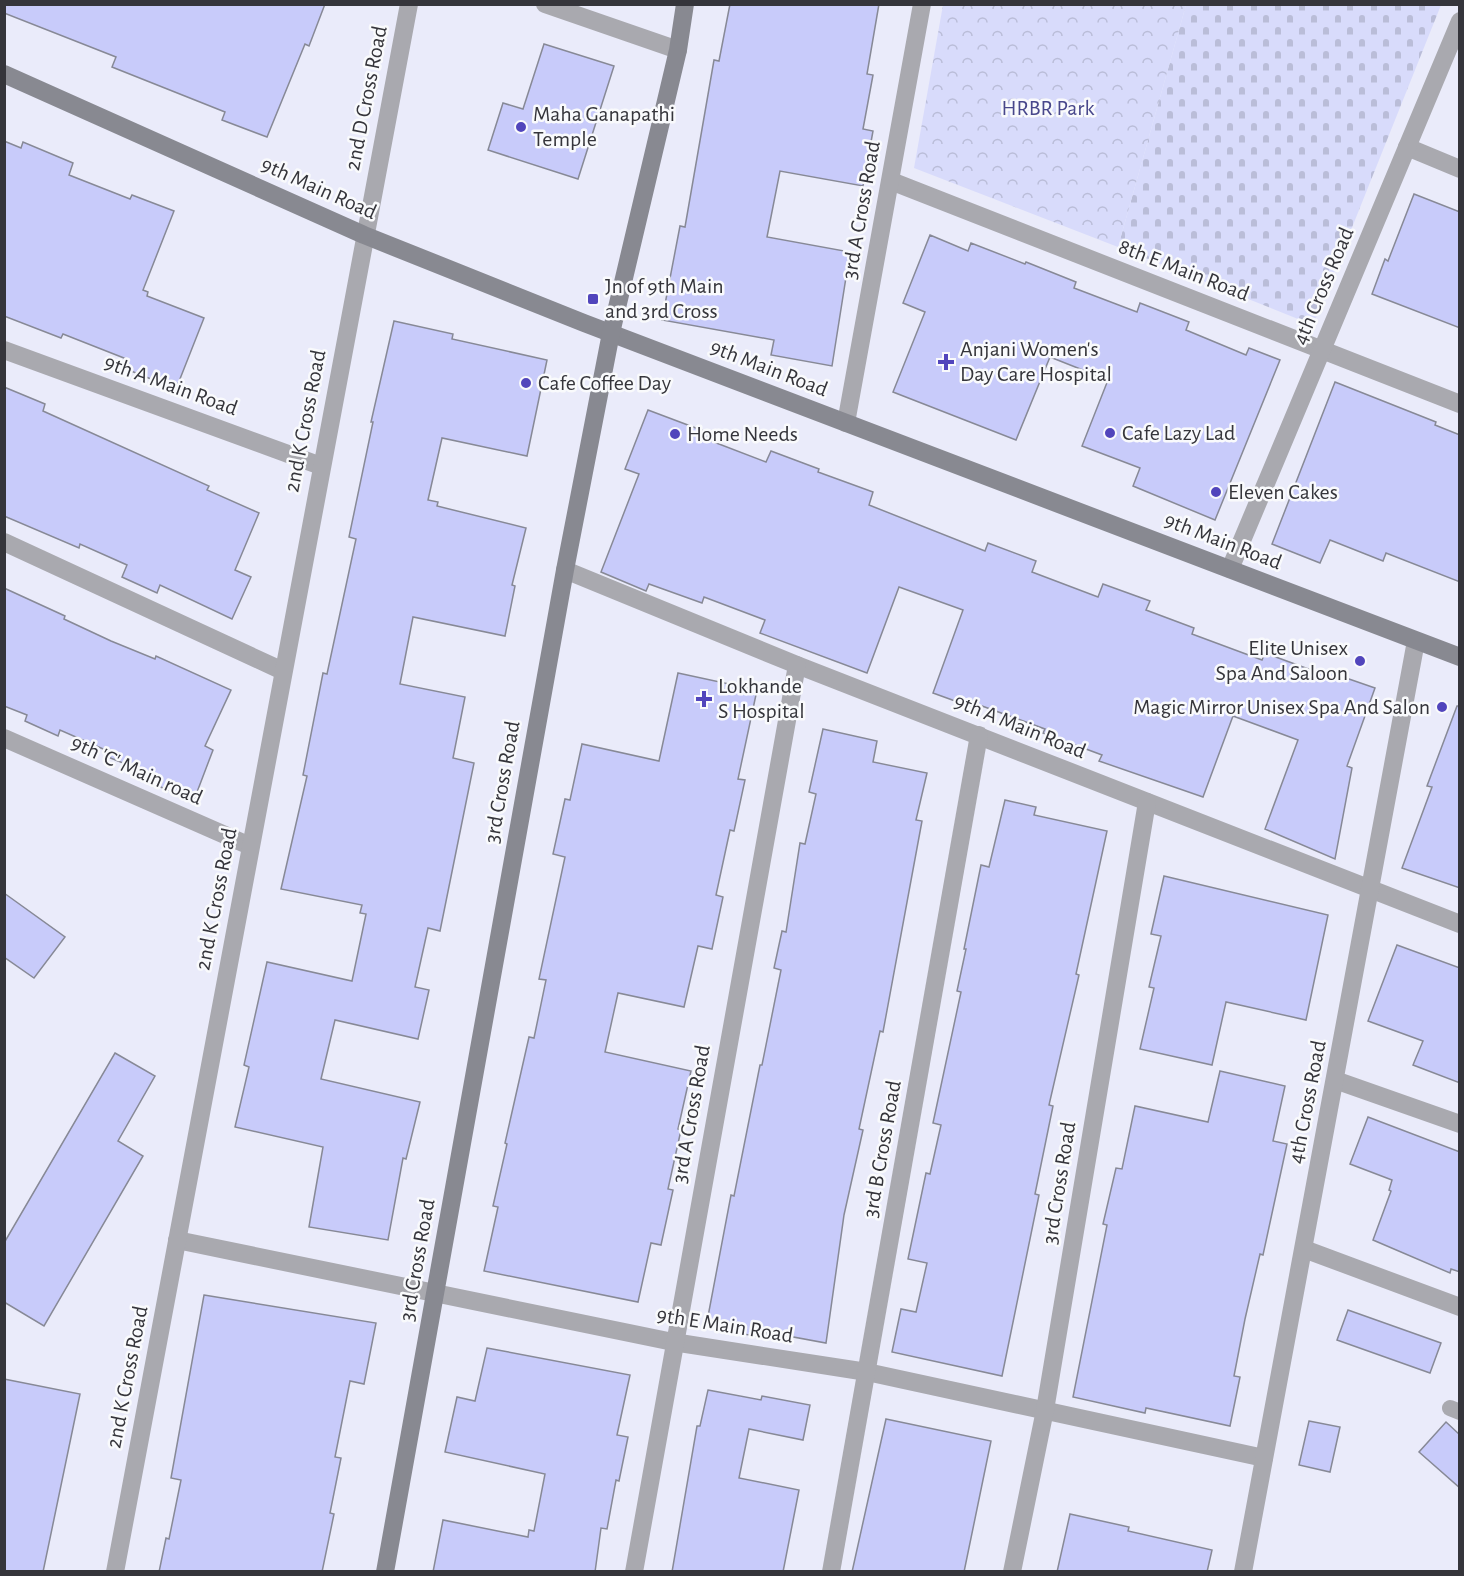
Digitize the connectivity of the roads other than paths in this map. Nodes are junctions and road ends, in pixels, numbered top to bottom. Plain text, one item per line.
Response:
1 (409, 4) edge
2 (545, 4) edge
3 (685, 4) edge
4 (922, 4) edge
5 (1460, 21) edge
6 (678, 50) junction
7 (4, 74) edge
8 (1407, 147) junction
9 (1460, 169) edge
10 (891, 181) junction
11 (364, 235) junction
12 (611, 333) junction
13 (4, 350) edge
14 (1322, 350) junction
15 (1460, 404) edge
16 (846, 423) junction
17 (321, 466) junction
18 (4, 542) edge
19 (1230, 569) junction
20 (565, 570) junction
21 (1416, 641) junction
22 (1460, 657) edge
23 (797, 665) junction
24 (283, 671) junction
25 (979, 735) junction
26 (4, 738) edge
27 (1147, 802) junction
28 (250, 846) junction
29 (1371, 891) junction
30 (1460, 924) edge
31 (1335, 1080) junction
32 (1460, 1124) edge
33 (177, 1240) junction
34 (1304, 1249) junction
35 (435, 1293) junction
36 (1460, 1307) edge
37 (673, 1342) junction
38 (867, 1372) junction
39 (1045, 1410) junction
40 (1264, 1458) junction
41 (115, 1572) edge
42 (386, 1572) edge
43 (634, 1572) edge
44 (831, 1572) edge
45 (1012, 1572) edge
46 (1243, 1572) edge

1 - 11 street, 2nd D Cross Road
2 - 6 street
3 - 6 street, 3rd Cross Road
4 - 10 street, 3rd A Cross Road
5 - 8 street, 4th Cross Road
6 - 12 street, 3rd Cross Road
7 - 11 street, 9th Main Road
8 - 9 street
8 - 14 street, 4th Cross Road
10 - 14 street, 8th E Main Road
10 - 16 street, 3rd A Cross Road
11 - 12 street, 9th Main Road
11 - 17 street, 2nd K Cross Road
12 - 16 street, 9th Main Road
12 - 20 street, 3rd Cross Road
13 - 17 street, 9th A Main Road
14 - 15 street, 8th E Main Road
14 - 19 street, 4th Cross Road
16 - 19 street, 9th Main Road
17 - 24 street, 2nd K Cross Road
18 - 24 street
19 - 21 street, 9th Main Road
20 - 23 street, 9th A Main Road
20 - 35 street, 3rd Cross Road
21 - 22 street, 9th Main Road
21 - 29 street, 4th Cross Road
23 - 25 street, 9th A Main Road
23 - 37 street, 3rd A Cross Road
24 - 28 street, 2nd K Cross Road
25 - 27 street, 9th A Main Road
25 - 38 street, 3rd B Cross Road
26 - 28 street, 9th 'C' Main road
27 - 29 street, 9th A Main Road
27 - 39 street, 3rd Cross Road
28 - 33 street, 2nd K Cross Road
29 - 30 street, 9th A Main Road
29 - 31 street, 4th Cross Road
31 - 32 street
31 - 34 street, 4th Cross Road
33 - 35 street, 9th E Main Road
33 - 41 street, 2nd K Cross Road
34 - 36 street
34 - 40 street, 4th Cross Road
35 - 37 street, 9th E Main Road
35 - 42 street, 3rd Cross Road
37 - 38 street, 9th E Main Road
37 - 43 street, 3rd A Cross Road
38 - 39 street, 9th E Main Road
38 - 44 street, 3rd B Cross Road
39 - 40 street, 9th E Main Road
39 - 45 street, 3rd Cross Road
40 - 46 street, 4th Cross Road

